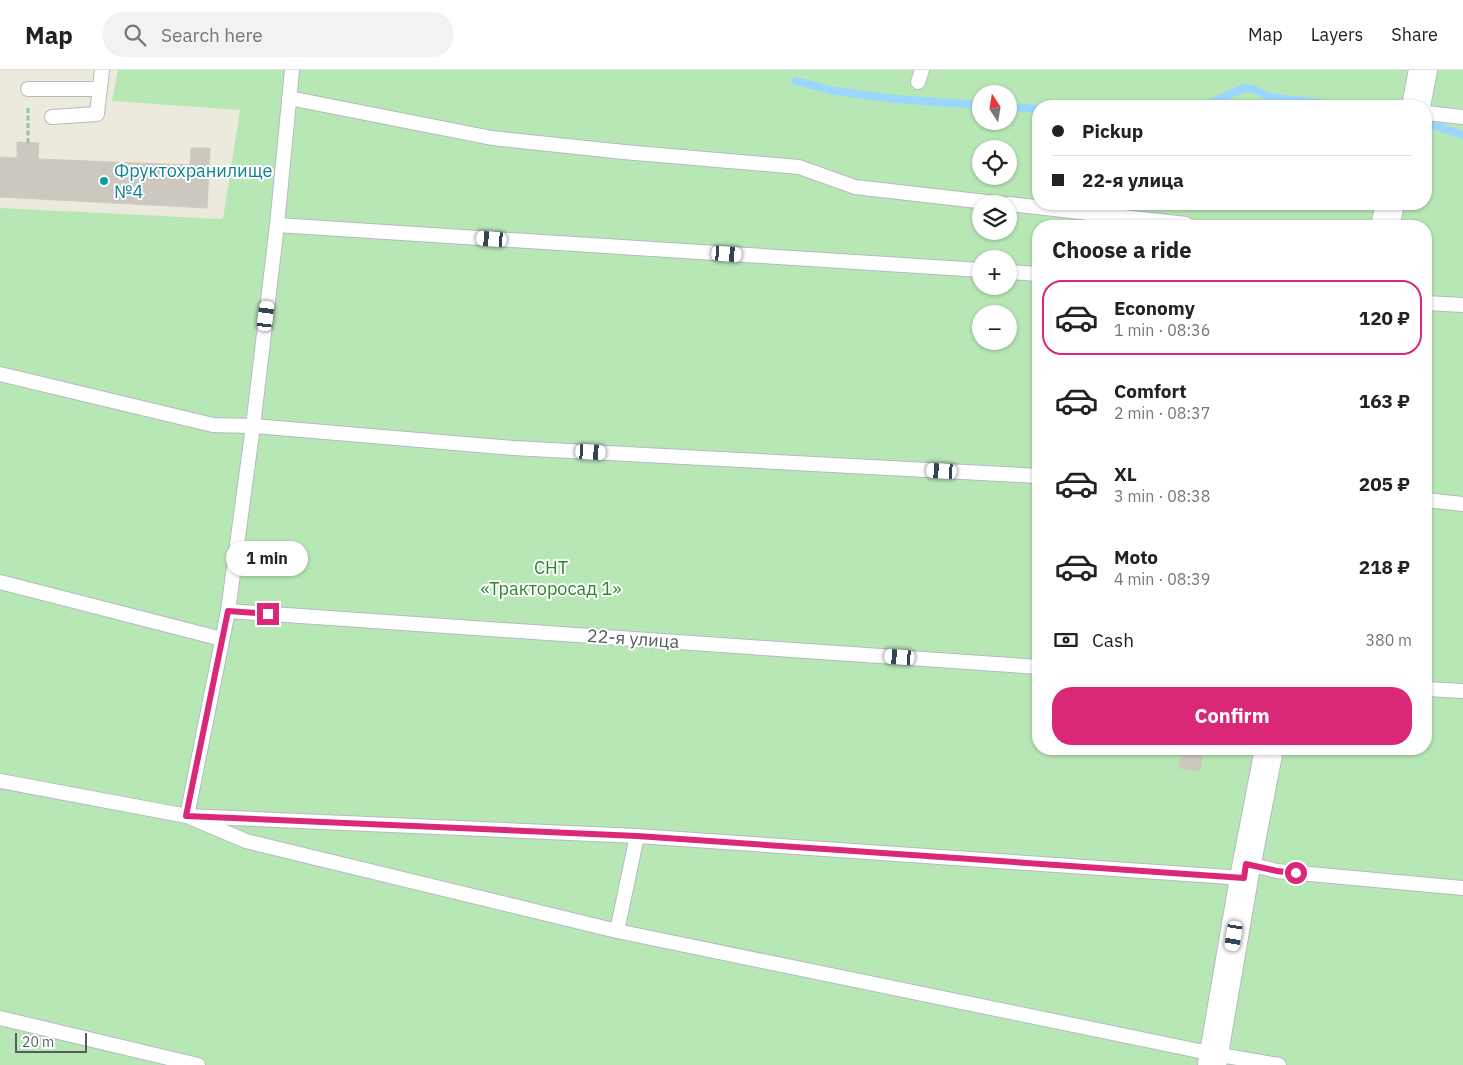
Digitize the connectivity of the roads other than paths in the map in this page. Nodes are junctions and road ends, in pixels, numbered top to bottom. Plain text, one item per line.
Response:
1 (102, 70) edge
2 (292, 70) edge
3 (1423, 70) edge
4 (28, 89) road end
5 (100, 89) junction
6 (289, 98) junction
7 (1417, 100) edge
8 (1432, 114) edge
9 (52, 117) dead end
10 (1463, 117) edge
11 (972, 200) edge
12 (1017, 205) edge
13 (1032, 207) edge
14 (1062, 210) edge
15 (1151, 220) edge
16 (277, 225) junction
17 (972, 269) edge
18 (1017, 273) edge
19 (1032, 274) edge
20 (1432, 303) edge
21 (1463, 305) edge
22 (0, 374) edge
23 (253, 426) junction
24 (1032, 476) edge
25 (1432, 501) edge
26 (1463, 504) edge
27 (0, 582) edge
28 (228, 611) junction
29 (222, 639) junction
30 (1032, 667) edge
31 (1432, 689) edge
32 (1463, 691) edge
33 (1268, 755) edge
34 (0, 781) edge
35 (186, 816) junction
36 (637, 836) junction
37 (1245, 871) junction
38 (1463, 888) edge
39 (617, 931) junction
40 (0, 1018) edge
41 (1213, 1060) edge
42 (198, 1065) edge
43 (1279, 1065) edge

1 - 5 lane
2 - 6 lane
3 - 7 street
4 - 5 lane
5 - 9 lane
6 - 11 lane
6 - 16 lane
8 - 10 lane
12 - 13 lane
14 - 15 lane
16 - 17 lane
16 - 23 lane
18 - 19 lane
20 - 21 lane
22 - 23 lane
23 - 24 lane
23 - 28 lane
25 - 26 lane
27 - 29 lane
28 - 29 lane
28 - 30 lane, 22-я улица
29 - 35 lane
31 - 32 lane
33 - 37 street
34 - 35 lane
35 - 36 lane
35 - 39 lane
36 - 37 lane
36 - 39 lane
37 - 38 lane
37 - 41 street
39 - 41 lane
40 - 42 lane
41 - 43 lane

